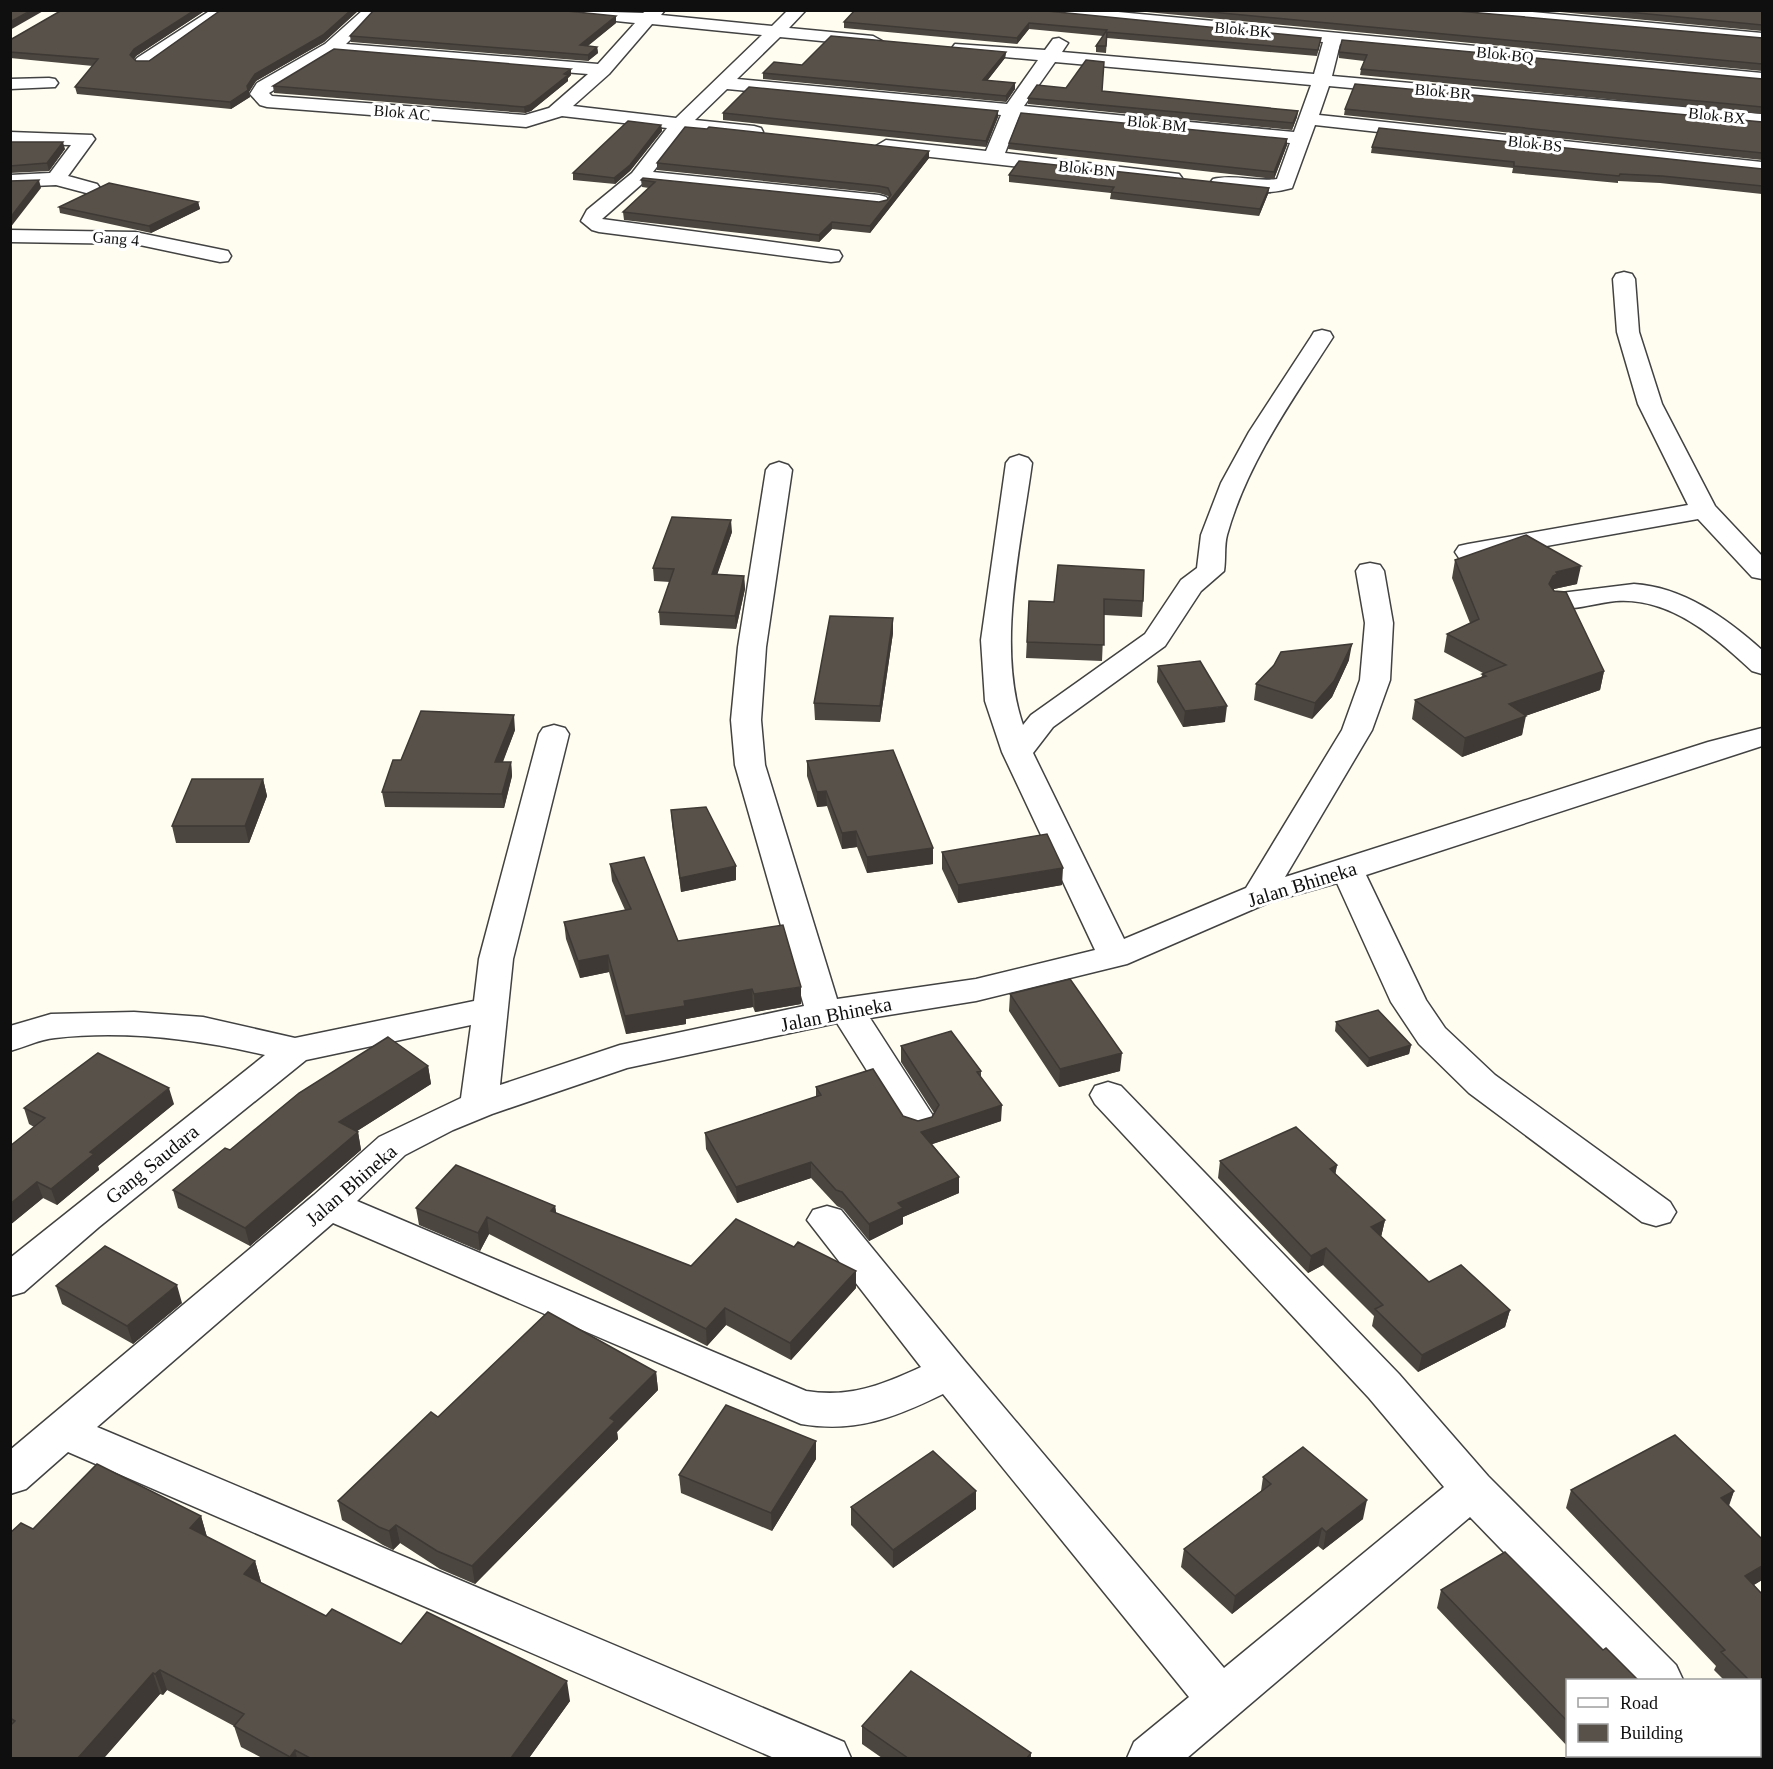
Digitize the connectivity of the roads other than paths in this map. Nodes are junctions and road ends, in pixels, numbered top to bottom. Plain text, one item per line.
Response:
1 (223, 10) edge
2 (373, 10) edge
3 (559, 10) edge
4 (798, 10) edge
5 (1038, 10) edge
6 (1446, 10) edge
7 (1682, 10) edge
8 (1083, 13) edge
9 (652, 14) edge
10 (1678, 31) junction
11 (776, 32) junction
12 (1334, 37) junction
13 (1762, 39) edge
14 (895, 43) edge
15 (942, 47) edge
16 (331, 48) junction
17 (1048, 56) junction
18 (143, 62) edge
19 (603, 70) junction
20 (1677, 70) junction
21 (1762, 78) edge
22 (1322, 80) junction
23 (49, 83) dead end
24 (722, 83) junction
25 (10, 84) edge
26 (1013, 109) junction
27 (558, 110) junction
28 (1672, 110) junction
29 (1308, 119) junction
30 (1762, 120) edge
31 (680, 124) junction
32 (772, 134) edge
33 (10, 138) edge
34 (1301, 138) junction
35 (865, 144) edge
36 (993, 158) junction
37 (1762, 168) edge
38 (639, 177) junction
39 (10, 180) edge
40 (57, 180) junction
41 (90, 188) dead end
42 (879, 201) edge
43 (10, 236) edge
44 (220, 256) dead end
45 (831, 256) dead end
46 (1624, 279) dead end
47 (1322, 337) dead end
48 (1019, 462) dead end
49 (779, 470) dead end
50 (1704, 510) junction
51 (1468, 552) dead end
52 (1759, 563) edge
53 (1370, 571) dead end
54 (1561, 601) edge
55 (1762, 665) edge
56 (554, 734) dead end
57 (1762, 737) edge
58 (1017, 752) junction
59 (1347, 870) junction
60 (1258, 896) junction
61 (1115, 956) junction
62 (489, 1009) junction
63 (835, 1012) junction
64 (10, 1039) edge
65 (296, 1050) junction
66 (1108, 1095) dead end
67 (479, 1105) junction
68 (918, 1122) edge
69 (328, 1205) junction
70 (1656, 1212) dead end
71 (827, 1220) dead end
72 (10, 1281) edge
73 (949, 1372) junction
74 (62, 1431) junction
75 (10, 1476) edge
76 (1472, 1489) junction
77 (1658, 1679) edge
78 (1221, 1700) junction
79 (827, 1758) edge
80 (1151, 1758) edge

1 - 18 street
2 - 16 street, Blok AC
3 - 9 street
4 - 11 street
5 - 8 street, Blok BK
6 - 10 street
7 - 10 street
8 - 12 street, Blok BK
8 - 17 street
9 - 11 street
9 - 19 street, Blok AC
10 - 13 street
10 - 20 street
11 - 14 street
11 - 24 street
12 - 20 street, Blok BQ
12 - 22 street, Blok BN
15 - 17 street, Blok BR
16 - 19 street
16 - 27 street, Blok AC
17 - 22 street, Blok BR
17 - 26 street
19 - 27 street, Blok AC
20 - 21 street, Blok BQ
20 - 28 street
22 - 28 street, Blok BR
22 - 29 street, Blok BN
23 - 25 street
24 - 26 street, Blok BM
24 - 31 street
26 - 34 street, Blok BM
26 - 36 street
27 - 31 street
28 - 30 street, Blok BX
29 - 34 street, Blok BN
29 - 37 street, Blok BS
31 - 32 street
31 - 38 street
33 - 40 street
34 - 36 street, Blok BN
35 - 36 street, Blok BN
38 - 42 street
38 - 45 street
39 - 40 street
40 - 41 street
43 - 44 street, Gang 4
46 - 50 street
47 - 58 street
48 - 58 street
49 - 63 street
50 - 51 street
50 - 52 street
53 - 60 street
54 - 55 street
56 - 62 street
57 - 59 street, Jalan Bhineka
58 - 61 street
59 - 60 street, Jalan Bhineka
59 - 70 street
60 - 61 street, Jalan Bhineka
61 - 63 street, Jalan Bhineka
62 - 65 street
62 - 67 street
63 - 67 street, Jalan Bhineka
63 - 68 street
64 - 65 street
65 - 72 street, Gang Saudara
66 - 76 street
67 - 69 street, Jalan Bhineka
69 - 73 street
69 - 74 street, Jalan Bhineka
71 - 73 street
73 - 78 street
74 - 75 street, Jalan Bhineka
74 - 79 street
76 - 77 street
76 - 78 street
78 - 80 street

